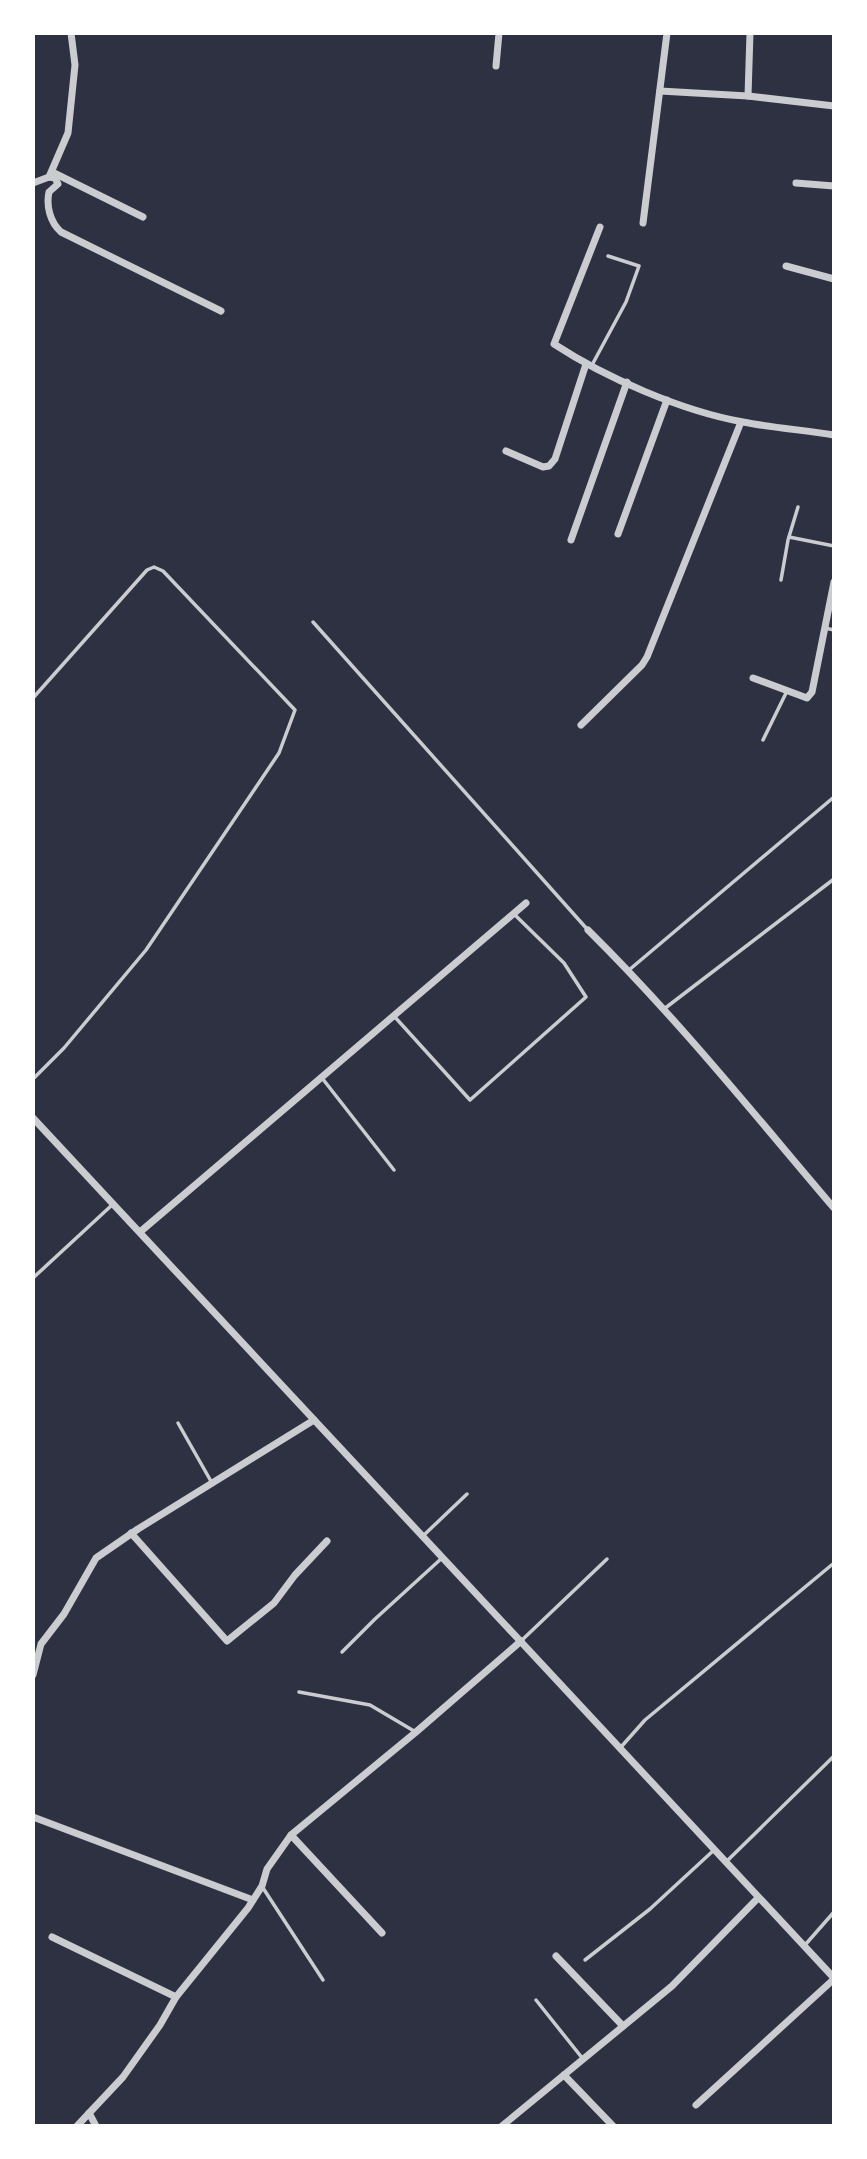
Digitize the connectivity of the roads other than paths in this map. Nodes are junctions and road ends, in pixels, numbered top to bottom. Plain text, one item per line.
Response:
1 (71, 33) edge
2 (499, 33) edge
3 (667, 33) edge
4 (750, 33) edge
5 (496, 66) dead end
6 (660, 91) junction
7 (748, 96) junction
8 (834, 106) edge
9 (50, 174) junction
10 (33, 183) edge
11 (796, 183) dead end
12 (834, 186) edge
13 (143, 217) dead end
14 (643, 223) dead end
15 (600, 227) dead end
16 (608, 256) dead end
17 (786, 266) dead end
18 (834, 279) edge
19 (221, 312) dead end
20 (589, 365) junction
21 (627, 382) junction
22 (667, 400) junction
23 (741, 422) junction
24 (834, 435) edge
25 (506, 451) dead end
26 (798, 507) dead end
27 (618, 534) dead end
28 (789, 537) junction
29 (570, 540) dead end
30 (834, 546) edge
31 (781, 580) dead end
32 (834, 582) edge
33 (313, 622) dead end
34 (829, 629) edge
35 (753, 678) dead end
36 (787, 691) junction
37 (33, 698) edge
38 (581, 725) dead end
39 (763, 740) dead end
40 (834, 797) edge
41 (834, 879) edge
42 (526, 903) dead end
43 (514, 914) junction
44 (588, 930) joint
45 (629, 970) junction
46 (663, 1010) junction
47 (394, 1016) junction
48 (322, 1077) junction
49 (33, 1079) edge
50 (33, 1118) edge
51 (394, 1170) dead end
52 (113, 1204) junction
53 (834, 1208) edge
54 (140, 1232) junction
55 (33, 1278) edge
56 (314, 1420) junction
57 (178, 1423) dead end
58 (212, 1483) junction
59 (467, 1494) dead end
60 (131, 1533) junction
61 (422, 1536) junction
62 (327, 1541) dead end
63 (442, 1558) junction
64 (607, 1559) dead end
65 (834, 1563) edge
66 (520, 1641) junction
67 (342, 1652) dead end
68 (33, 1675) edge
69 (299, 1692) dead end
70 (416, 1732) junction
71 (618, 1749) junction
72 (834, 1756) edge
73 (33, 1817) edge
74 (292, 1835) junction
75 (714, 1850) junction
76 (726, 1863) junction
77 (262, 1886) junction
78 (758, 1898) junction
79 (253, 1900) junction
80 (834, 1912) edge
81 (382, 1934) dead end
82 (52, 1937) dead end
83 (804, 1947) junction
84 (556, 1956) dead end
85 (586, 1961) dead end
86 (834, 1978) edge
87 (323, 1980) dead end
88 (176, 1997) junction
89 (536, 2000) dead end
90 (624, 2026) junction
91 (583, 2060) junction
92 (564, 2076) junction
93 (696, 2105) dead end
94 (89, 2113) junction
95 (77, 2126) edge
96 (96, 2126) edge
97 (502, 2126) edge
98 (613, 2126) edge

1 - 9 street
2 - 5 street
3 - 6 street
4 - 7 street
6 - 7 street
6 - 14 street
7 - 8 street
9 - 10 street
9 - 13 street
9 - 19 street
11 - 12 street
15 - 20 street
16 - 20 lane
17 - 18 street
20 - 21 street
20 - 25 street
21 - 22 street
21 - 29 street
22 - 23 street
22 - 27 street
23 - 24 street
23 - 38 street
26 - 28 lane
28 - 30 lane
28 - 31 lane
32 - 34 street
33 - 44 lane
34 - 36 street
35 - 36 street
36 - 39 lane
37 - 49 lane
40 - 45 lane
41 - 46 lane
42 - 43 street
43 - 47 street
43 - 47 lane
44 - 45 street
45 - 46 street
46 - 53 street
47 - 48 street
48 - 51 lane
48 - 54 street
50 - 52 street
52 - 54 street
52 - 55 lane
54 - 56 street
56 - 58 street
56 - 61 street
57 - 58 lane
58 - 60 street
59 - 61 lane
60 - 62 street
60 - 68 street
61 - 63 street
63 - 66 street
63 - 67 lane
64 - 66 lane
65 - 71 lane
66 - 70 street
66 - 71 street
69 - 70 lane
70 - 74 street
71 - 75 street
72 - 76 lane
73 - 79 street
74 - 77 street
74 - 81 street
75 - 76 street
75 - 85 lane
76 - 78 street
77 - 79 street
77 - 87 lane
78 - 83 street
78 - 90 street
79 - 88 street
80 - 83 lane
82 - 88 street
83 - 86 street
84 - 90 street
86 - 93 street
88 - 94 street
89 - 91 lane
90 - 91 street
91 - 92 street
92 - 97 street
92 - 98 street
94 - 95 street
94 - 96 street

